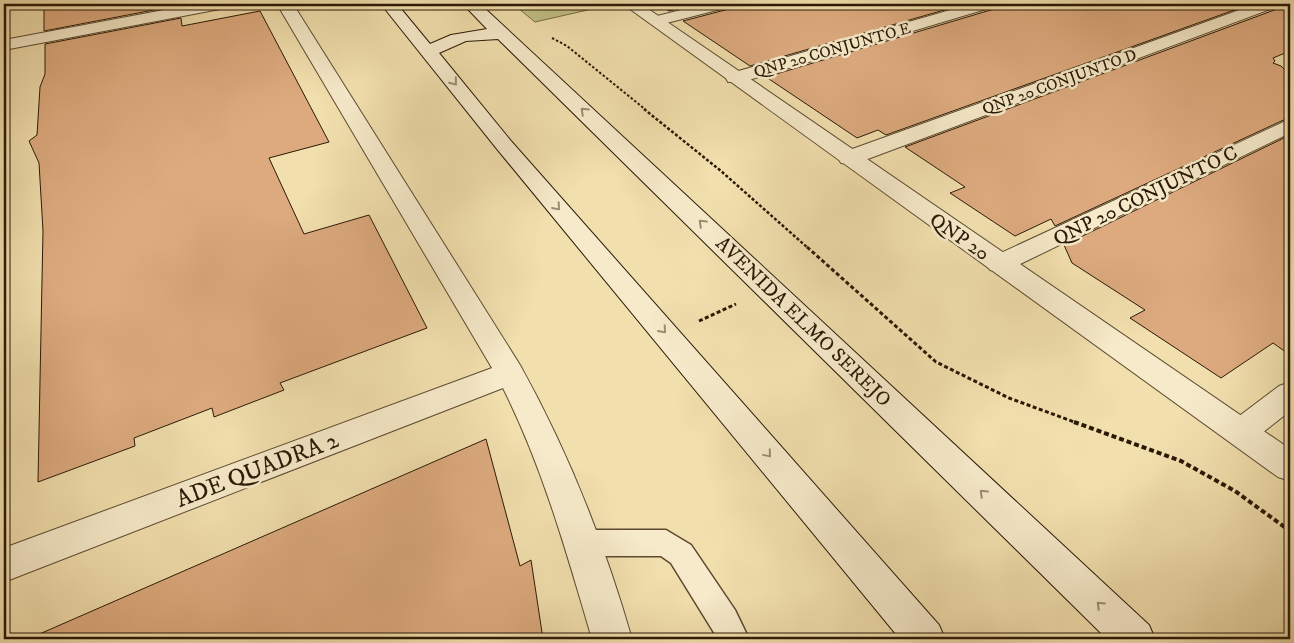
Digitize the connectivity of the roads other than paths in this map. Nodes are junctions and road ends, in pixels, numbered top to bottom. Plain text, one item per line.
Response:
1 (220, 4) edge
2 (285, 4) edge
3 (389, 4) edge
4 (631, 4) edge
5 (723, 4) edge
6 (987, 4) edge
7 (1270, 4) edge
8 (470, 12) edge
9 (656, 21) junction
10 (422, 34) junction
11 (504, 34) junction
12 (4, 45) edge
13 (735, 78) junction
14 (1290, 125) edge
15 (848, 158) junction
16 (999, 264) junction
17 (510, 373) junction
18 (1290, 394) edge
19 (1241, 432) junction
20 (1290, 467) edge
21 (582, 543) junction
22 (4, 565) edge
23 (612, 639) edge
24 (734, 639) edge
25 (925, 639) edge
26 (1135, 639) edge

1 - 12 street
2 - 17 street
3 - 10 street
4 - 9 street, QNP 20
5 - 9 street
6 - 13 street, QNP 20 CONJUNTO E
7 - 15 street, QNP 20 CONJUNTO D
8 - 11 street, AVENIDA ELMO SEREJO
9 - 13 street, QNP 20
10 - 11 street
10 -> 25 street
26 -> 11 street, AVENIDA ELMO SEREJO
13 - 15 street, QNP 20
14 - 16 street, QNP 20 CONJUNTO C
15 - 16 street, QNP 20
16 - 19 street, QNP 20
17 - 21 street
17 - 22 street, ADE QUADRA 2
18 - 19 street
19 - 20 street, QNP 20
21 - 23 street
21 - 24 lane

